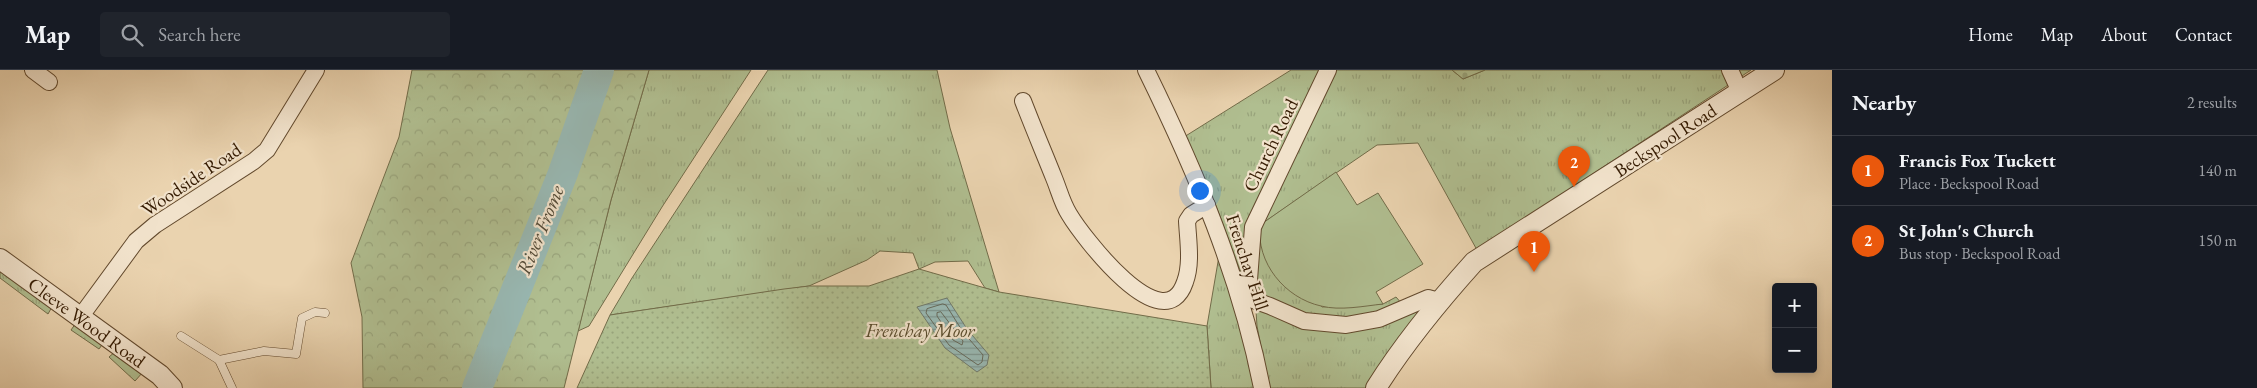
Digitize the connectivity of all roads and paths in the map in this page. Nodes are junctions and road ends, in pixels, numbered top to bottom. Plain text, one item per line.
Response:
1 (33, 70) edge
2 (316, 70) edge
3 (1146, 70) edge
4 (1328, 70) edge
5 (1730, 70) edge
6 (1774, 70) edge
7 (49, 82) dead end
8 (1740, 92) junction
9 (1023, 101) dead end
10 (1208, 205) junction
11 (0, 258) edge
12 (1239, 295) junction
13 (1438, 301) junction
14 (326, 313) dead end
15 (81, 316) junction
16 (181, 336) dead end
17 (219, 360) junction
18 (172, 388) edge
19 (232, 388) edge
20 (1262, 388) edge
21 (1377, 388) edge

1 - 7 street
2 - 15 street, Woodside Road
3 - 10 street, Frenchay Hill
4 - 12 street, Church Road
5 - 8 street
6 - 8 street, Beckspool Road
8 - 13 street, Beckspool Road
9 - 10 street
10 - 12 street, Frenchay Hill
11 - 15 street, Cleeve Wood Road
12 - 13 street
12 - 20 street, Frenchay Hill
13 - 21 street, Beckspool Road
14 - 17 lane
15 - 18 street, Cleeve Wood Road
16 - 17 lane
17 - 19 lane

